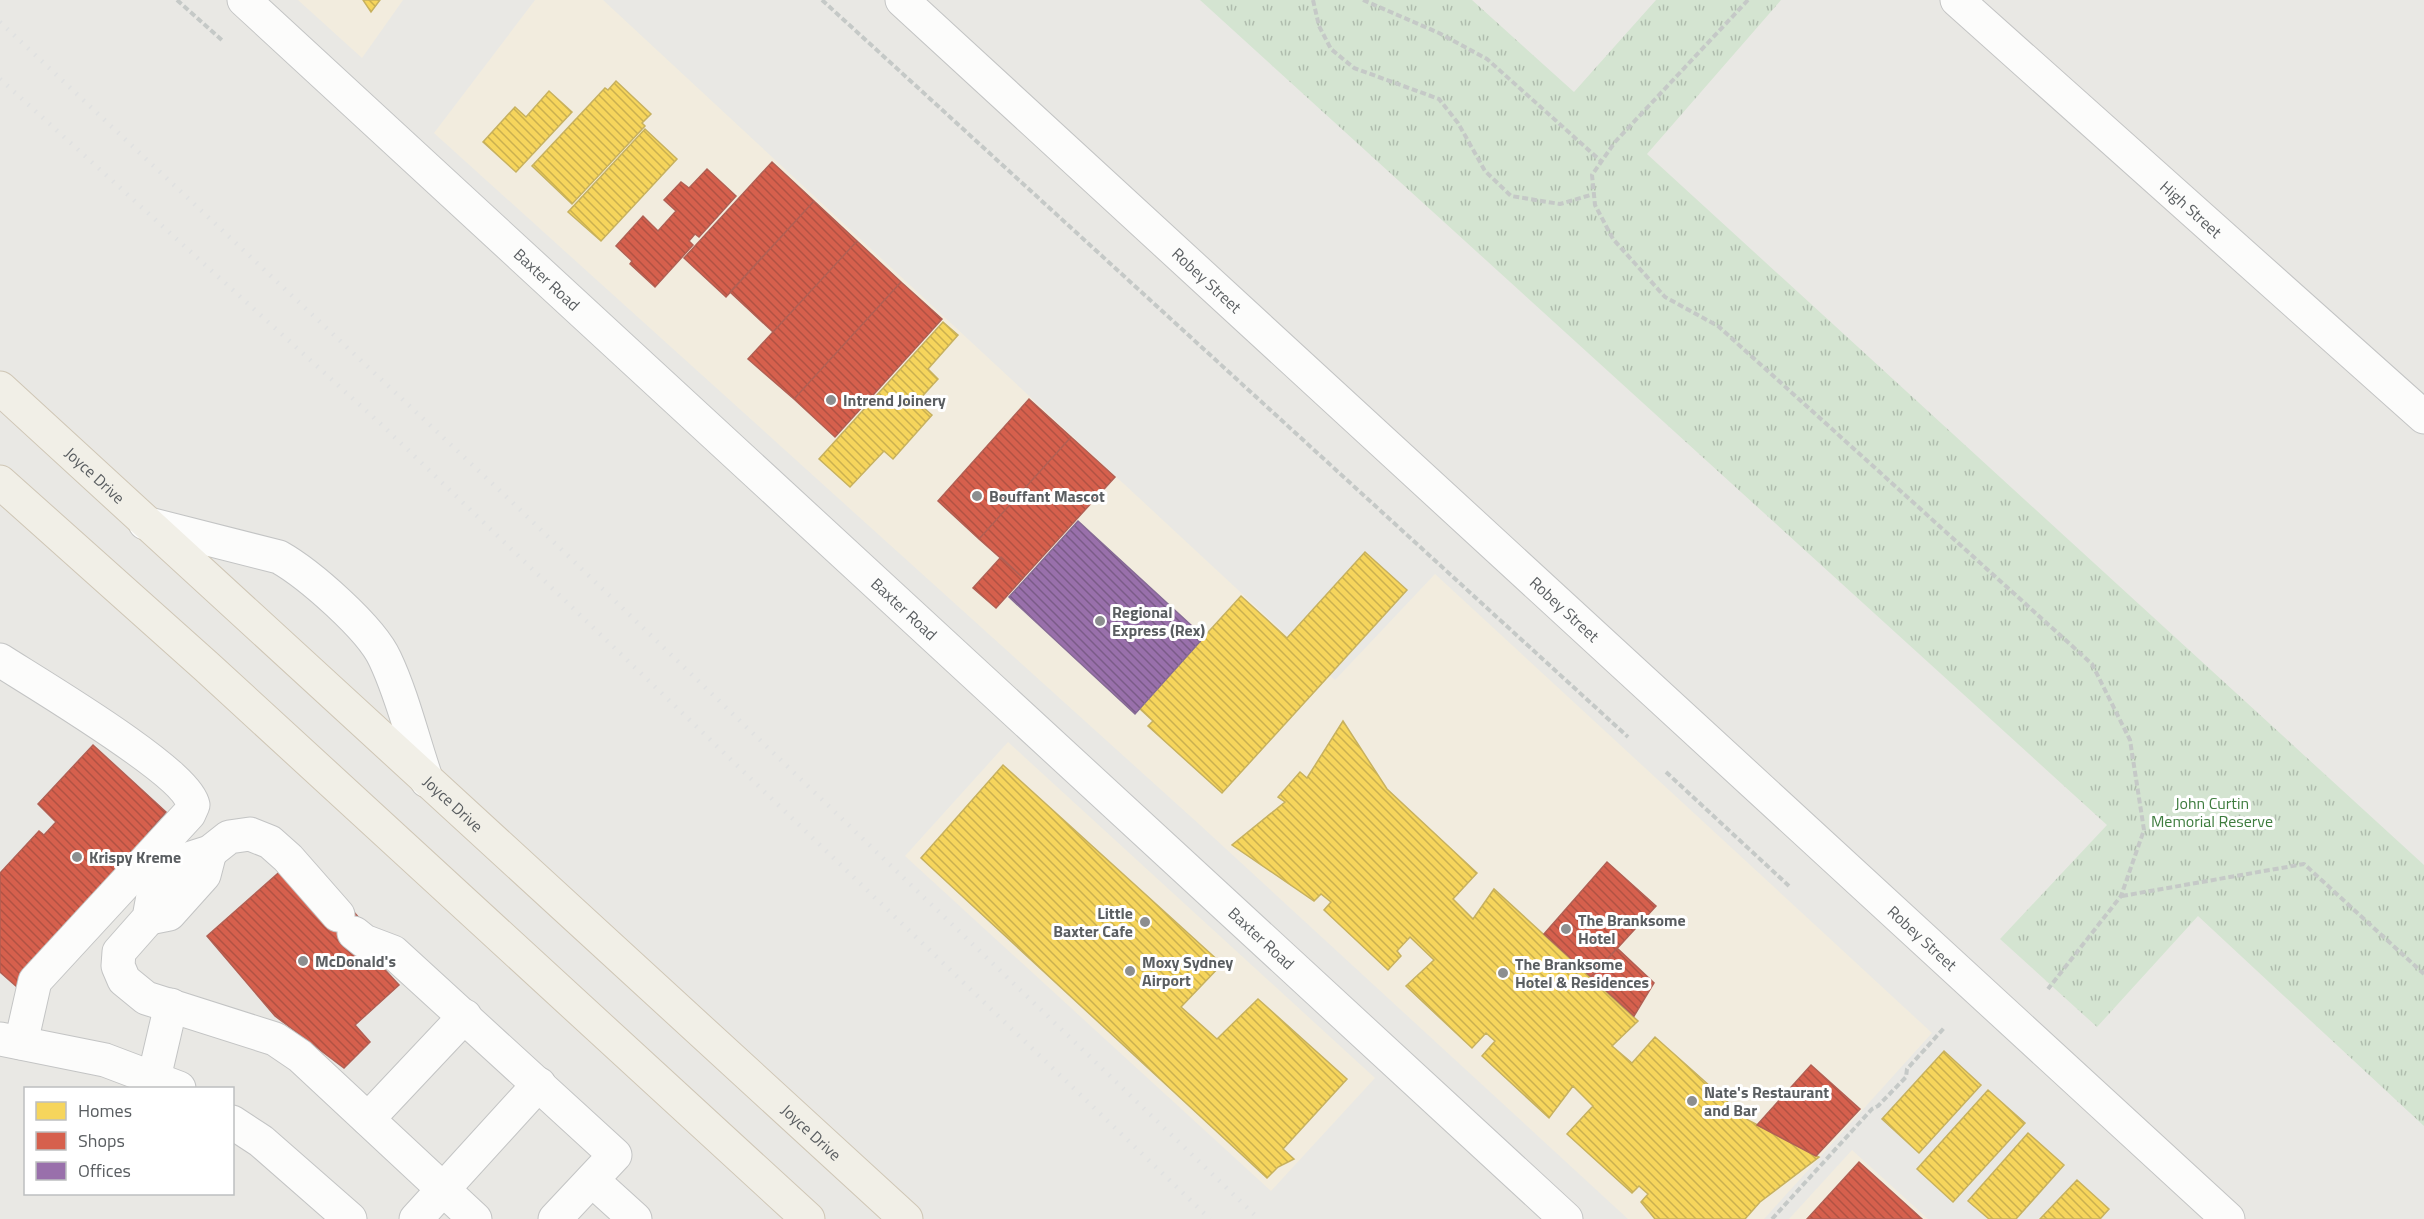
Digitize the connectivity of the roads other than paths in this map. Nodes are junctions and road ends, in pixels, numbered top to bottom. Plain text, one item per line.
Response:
1 (244, 0) edge
2 (902, 0) edge
3 (1957, 0) edge
4 (0, 388) edge
5 (2420, 404) edge
6 (0, 482) edge
7 (146, 523) junction
8 (0, 660) edge
9 (427, 781) junction
10 (171, 1005) junction
11 (465, 1016) junction
12 (11, 1041) edge
13 (167, 1083) edge
14 (539, 1084) junction
15 (368, 1119) junction
16 (234, 1123) edge
17 (592, 1180) junction
18 (443, 1189) junction
19 (350, 1219) edge
20 (416, 1219) edge
21 (475, 1219) edge
22 (555, 1219) edge
23 (635, 1219) edge
24 (808, 1219) edge
25 (906, 1219) edge
26 (1566, 1219) edge
27 (2228, 1219) edge

1 - 26 street, Baxter Road
2 - 27 street, Robey Street
3 - 5 street, High Street
4 - 7 main road, Joyce Drive
6 - 24 main road
7 - 9 main road, Joyce Drive
7 - 9 street
8 - 12 street
9 - 25 main road, Joyce Drive
10 - 11 street
10 - 13 street
10 - 15 street
11 - 14 street
11 - 15 street
12 - 13 street
14 - 17 street
14 - 18 street
15 - 18 street
16 - 19 street
17 - 22 street
17 - 23 street
18 - 20 street
18 - 21 street

